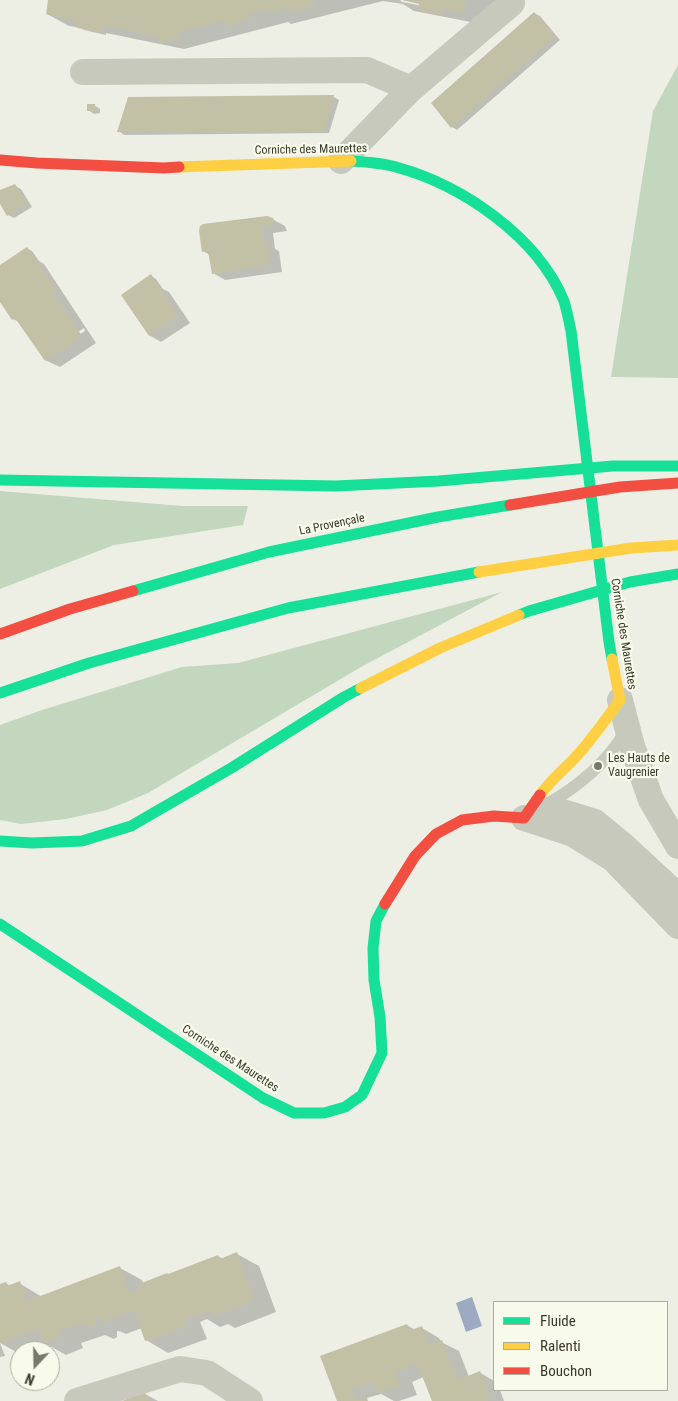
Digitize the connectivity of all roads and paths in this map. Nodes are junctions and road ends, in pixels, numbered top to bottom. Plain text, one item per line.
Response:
1 (512, 3) dead end
2 (83, 72) dead end
3 (410, 89) junction
4 (0, 160) edge
5 (341, 161) junction
6 (678, 466) edge
7 (0, 480) edge
8 (678, 483) edge
9 (678, 545) edge
10 (678, 574) edge
11 (0, 634) edge
12 (0, 693) edge
13 (620, 700) junction
14 (628, 728) junction
15 (524, 818) junction
16 (678, 830) edge
17 (0, 842) edge
18 (678, 846) edge
19 (678, 896) edge
20 (0, 924) edge
21 (678, 926) edge
22 (76, 1401) edge
23 (250, 1401) edge

1 - 3 street
2 - 3 street
3 - 5 street
4 - 5 main road, Corniche des Maurettes
5 - 13 main road, Corniche des Maurettes
6 - 7 main road
8 - 11 main road, La Provençale
9 - 12 main road
10 - 17 main road
13 - 14 street
13 - 15 main road, Corniche des Maurettes
13 - 16 street
14 - 15 lane
14 - 18 street
15 - 19 street
15 - 20 main road, Corniche des Maurettes
15 - 21 street
22 - 23 street

